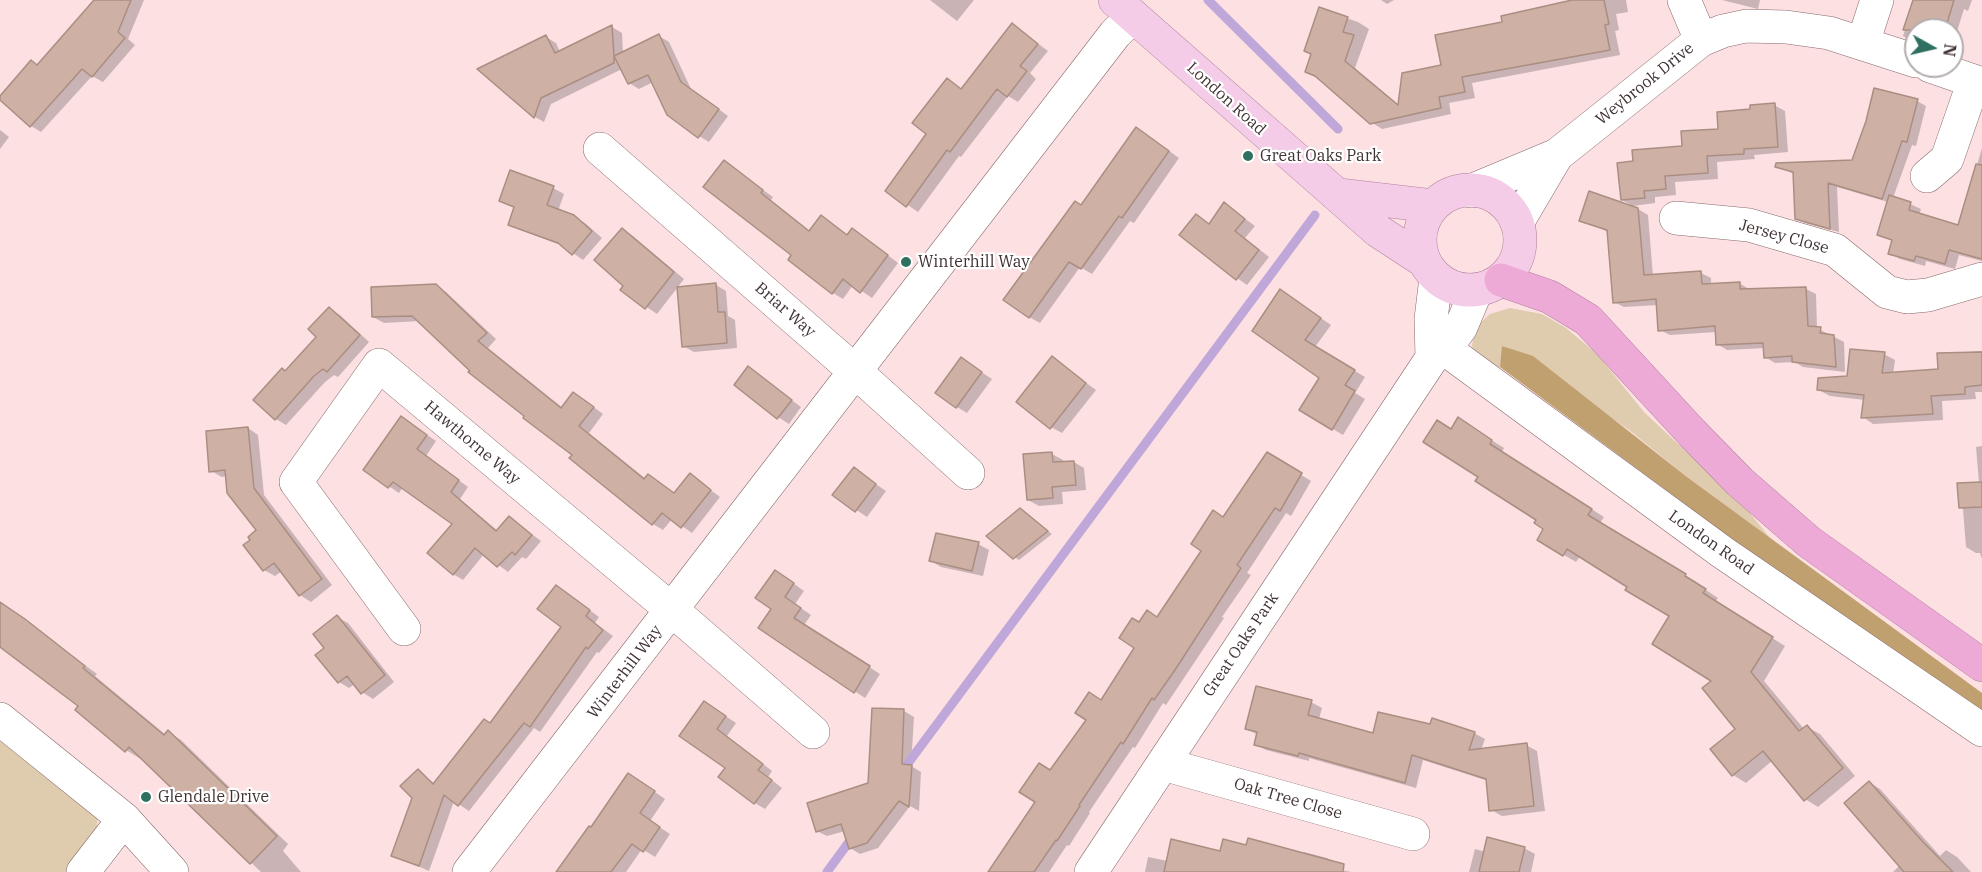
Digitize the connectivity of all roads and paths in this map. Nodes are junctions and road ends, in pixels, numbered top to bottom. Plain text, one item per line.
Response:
1 (1684, 0) edge
2 (1877, 0) edge
3 (1124, 8) edge
4 (1701, 40) junction
5 (1863, 43) junction
6 (1904, 57) edge
7 (1978, 83) edge
8 (600, 149) dead end
9 (1557, 155) junction
10 (1928, 176) dead end
11 (1470, 191) junction
12 (1339, 195) junction
13 (1433, 206) junction
14 (1676, 218) dead end
15 (1517, 223) junction
16 (1430, 269) junction
17 (1982, 279) edge
18 (1488, 286) junction
19 (1438, 354) junction
20 (856, 372) junction
21 (968, 473) dead end
22 (672, 610) junction
23 (404, 629) dead end
24 (1982, 665) edge
25 (0, 719) edge
26 (1982, 730) edge
27 (813, 732) dead end
28 (1162, 764) junction
29 (124, 819) junction
30 (1413, 834) dead end
31 (83, 872) edge
32 (172, 872) edge
33 (469, 872) edge
34 (1091, 872) edge

1 - 4 street
2 - 5 street
3 - 12 main road, London Road
3 - 20 street, Winterhill Way
4 - 5 street, Weybrook Drive
4 - 9 street, Weybrook Drive
5 - 6 street, Weybrook Drive
7 - 10 street
8 - 20 street, Briar Way
9 - 11 street, Weybrook Drive
9 - 15 street, Weybrook Drive
11 - 13 main road
11 - 15 main road
12 - 13 main road
12 - 16 main road, London Road
13 - 16 main road
14 - 17 street, Jersey Close
15 - 18 main road
16 - 18 main road
16 - 19 street
18 - 19 street, Great Oaks Park
18 - 24 highway
19 - 26 street, London Road
19 - 28 street, Great Oaks Park
20 - 21 street, Briar Way
20 - 22 street, Winterhill Way
22 - 23 street, Hawthorne Way
22 - 27 street, Hawthorne Way
22 - 33 street, Winterhill Way
25 - 29 street
28 - 30 street, Oak Tree Close
28 - 34 street, Great Oaks Park
29 - 31 street
29 - 32 street

